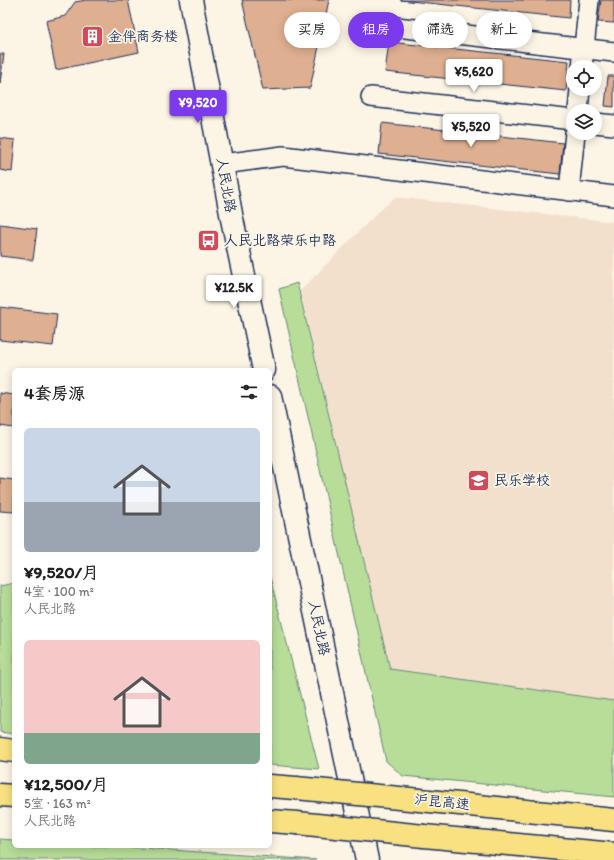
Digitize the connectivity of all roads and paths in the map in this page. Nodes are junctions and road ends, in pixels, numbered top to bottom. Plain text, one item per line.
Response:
1 (191, 0) edge
2 (589, 0) edge
3 (404, 29) edge
4 (614, 52) edge
5 (583, 58) edge
6 (371, 97) dead end
7 (566, 119) edge
8 (602, 124) edge
9 (614, 125) edge
10 (574, 140) edge
11 (223, 164) junction
12 (569, 191) junction
13 (614, 196) edge
14 (264, 368) edge
15 (272, 406) edge
16 (0, 749) edge
17 (12, 751) edge
18 (0, 760) edge
19 (12, 762) edge
20 (272, 786) edge
21 (0, 795) edge
22 (12, 796) edge
23 (0, 799) edge
24 (12, 800) edge
25 (614, 820) edge
26 (272, 821) edge
27 (614, 854) edge
28 (367, 860) edge

1 - 11 main road, 人民北路
2 - 5 street
3 - 5 street
4 - 5 street
6 - 7 street
8 - 9 street
10 - 12 street
11 - 12 street
11 - 14 main road, 人民北路
12 - 13 street
15 - 28 main road, 人民北路
16 - 17 highway
18 - 19 highway
20 - 25 highway, 沪昆高速, bridge
21 - 22 highway
23 - 24 highway
26 - 27 highway, bridge

